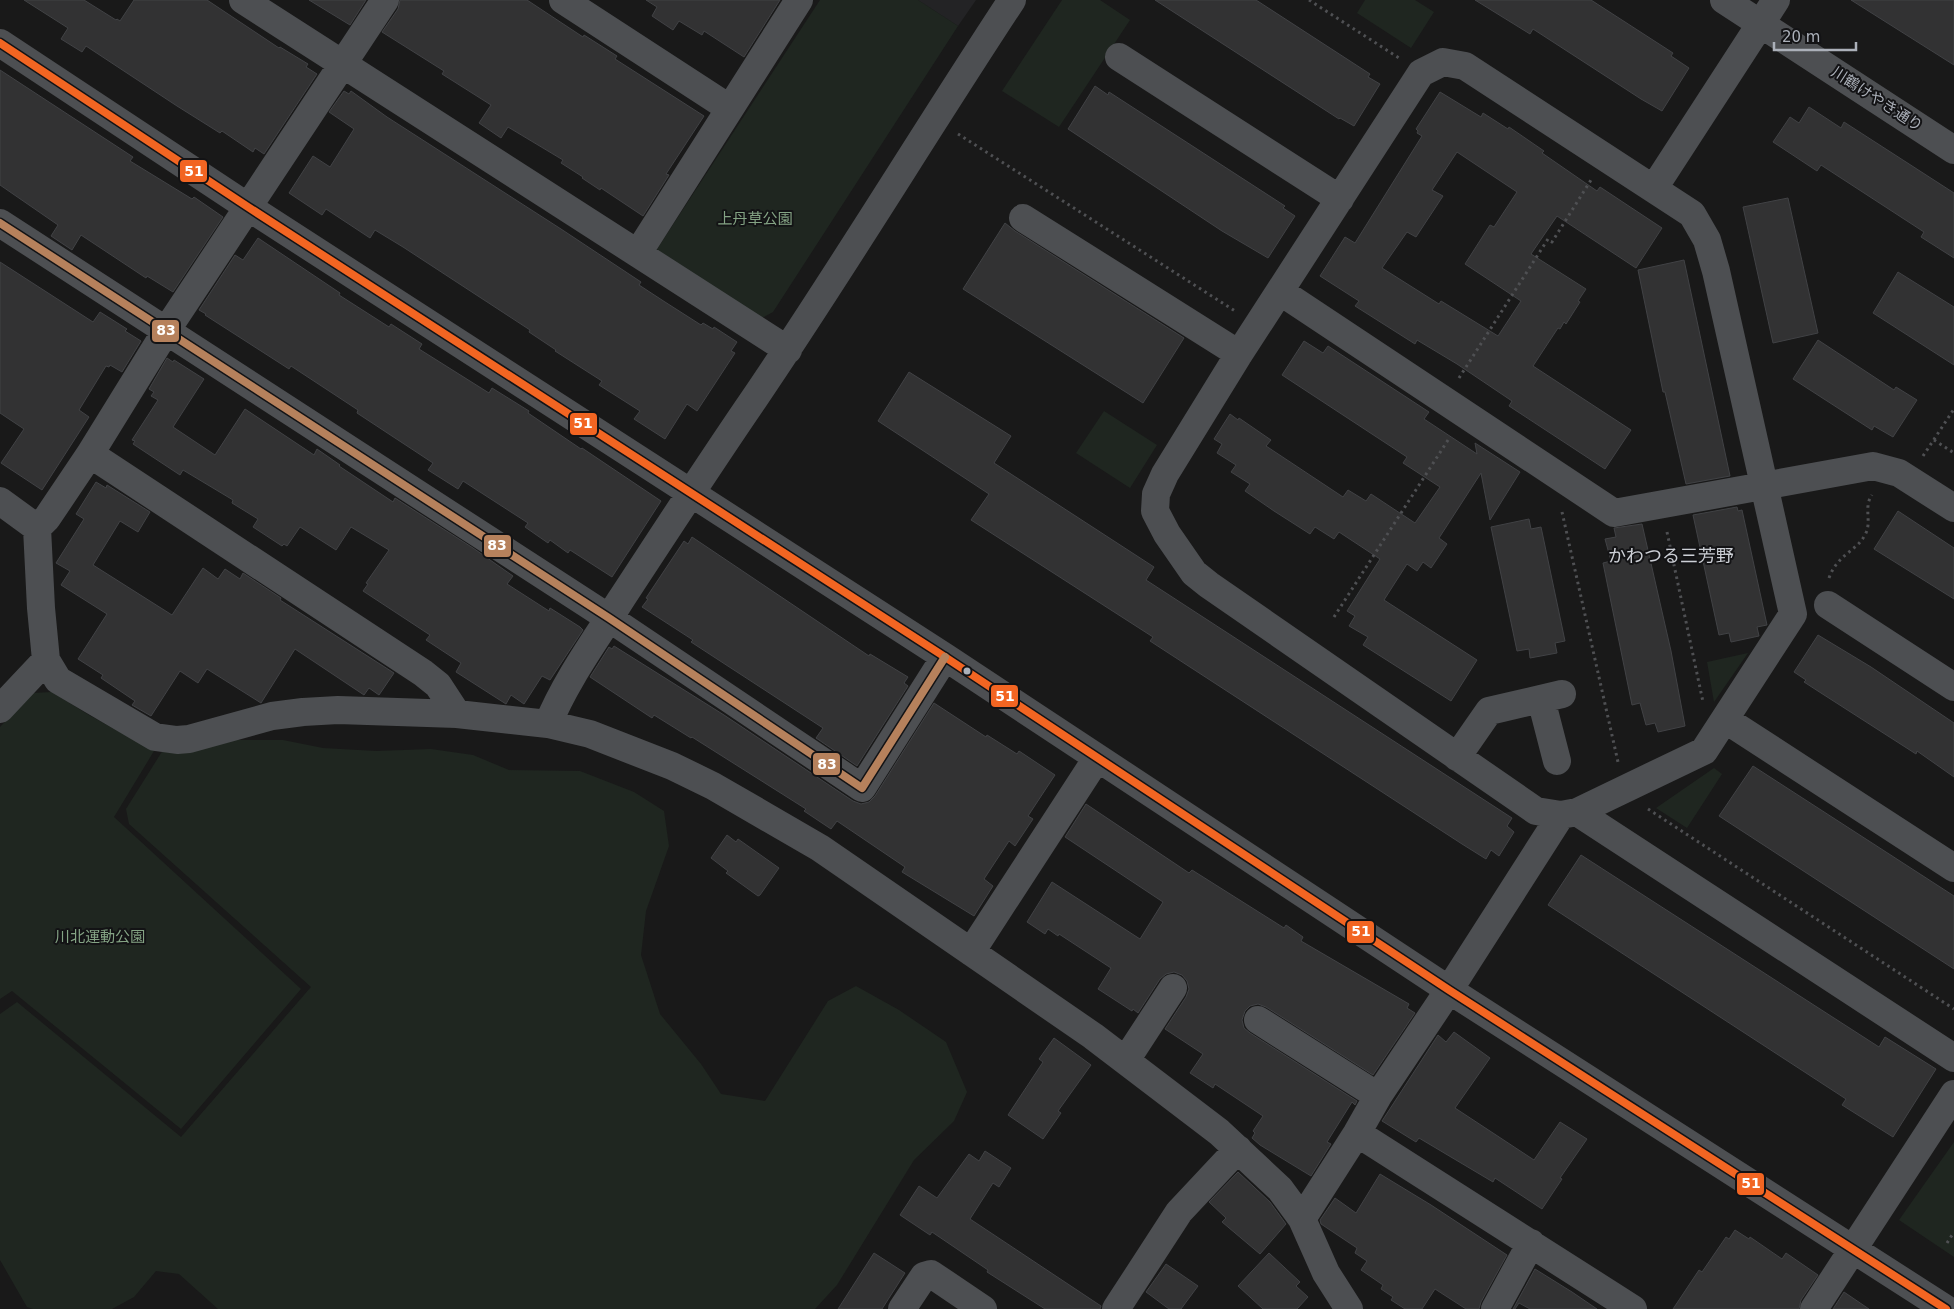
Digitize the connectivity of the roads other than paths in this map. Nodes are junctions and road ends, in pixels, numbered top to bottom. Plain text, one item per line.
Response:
1 (242, 0) edge
2 (384, 0) edge
3 (563, 0) edge
4 (799, 0) edge
5 (1012, 0) edge
6 (1724, 0) edge
7 (1776, 0) edge
8 (1760, 23) junction
9 (0, 43) edge
10 (1119, 58) dead end
11 (343, 65) junction
12 (729, 108) junction
13 (1954, 150) edge
14 (1654, 188) junction
15 (1340, 199) junction
16 (248, 207) junction
17 (1023, 218) dead end
18 (0, 223) edge
19 (638, 253) junction
20 (1282, 292) junction
21 (166, 331) junction
22 (788, 350) junction
23 (1240, 354) junction
24 (90, 454) junction
25 (1764, 484) junction
26 (691, 492) junction
27 (0, 501) edge
28 (1954, 508) edge
29 (37, 528) junction
30 (1828, 605) road end
31 (609, 618) junction
32 (945, 657) junction
33 (46, 660) junction
34 (1954, 687) edge
35 (0, 708) edge
36 (457, 714) junction
37 (1726, 720) junction
38 (548, 724) junction
39 (1457, 757) junction
40 (1097, 758) junction
41 (1557, 762) dead end
42 (1569, 814) junction
43 (1954, 868) edge
44 (971, 952) junction
45 (1173, 988) dead end
46 (1449, 990) junction
47 (1258, 1020) dead end
48 (1954, 1058) edge
49 (1126, 1060) junction
50 (1954, 1094) edge
51 (1378, 1096) junction
52 (1357, 1133) junction
53 (1238, 1149) junction
54 (1302, 1219) junction
55 (1531, 1243) junction
56 (1853, 1250) junction
57 (902, 1309) edge
58 (983, 1309) edge
59 (1116, 1309) edge
60 (1349, 1309) edge
61 (1495, 1309) edge
62 (1633, 1309) edge
63 (1814, 1309) edge
64 (1946, 1309) edge

1 - 11 street
2 - 11 street
3 - 12 street
4 - 12 street
5 - 22 street
6 - 8 street, 川鶴けやき通り
7 - 8 street
8 - 13 street, 川鶴けやき通り
8 - 14 street
9 - 16 street
10 - 15 street
11 - 16 street
11 - 19 street
12 - 19 street
14 - 15 street
14 - 25 street
15 - 20 street
16 - 21 street
16 - 26 street
17 - 23 street
18 - 21 street
19 - 22 street
20 - 23 street
20 - 25 street
21 - 24 street
21 - 31 street
22 - 26 street
23 - 39 street
24 - 29 street
24 - 36 street
25 - 28 street
25 - 37 street
26 - 31 street
26 - 32 street
27 - 29 street
29 - 33 street
30 - 34 street
31 - 32 street
31 - 38 street
32 - 40 street
33 - 35 street
33 - 36 street
36 - 38 street
37 - 42 street
37 - 43 street
38 - 44 street
39 - 41 street
39 - 42 street
40 - 44 street
40 - 46 street
42 - 46 street
42 - 48 street
44 - 49 street
45 - 49 street
46 - 51 street
46 - 56 street
47 - 51 street
49 - 53 street
50 - 56 street
51 - 52 street
52 - 54 street
52 - 55 street
53 - 54 street
53 - 59 street
54 - 60 street
55 - 61 street
55 - 62 street
56 - 63 street
56 - 64 street
57 - 58 street

